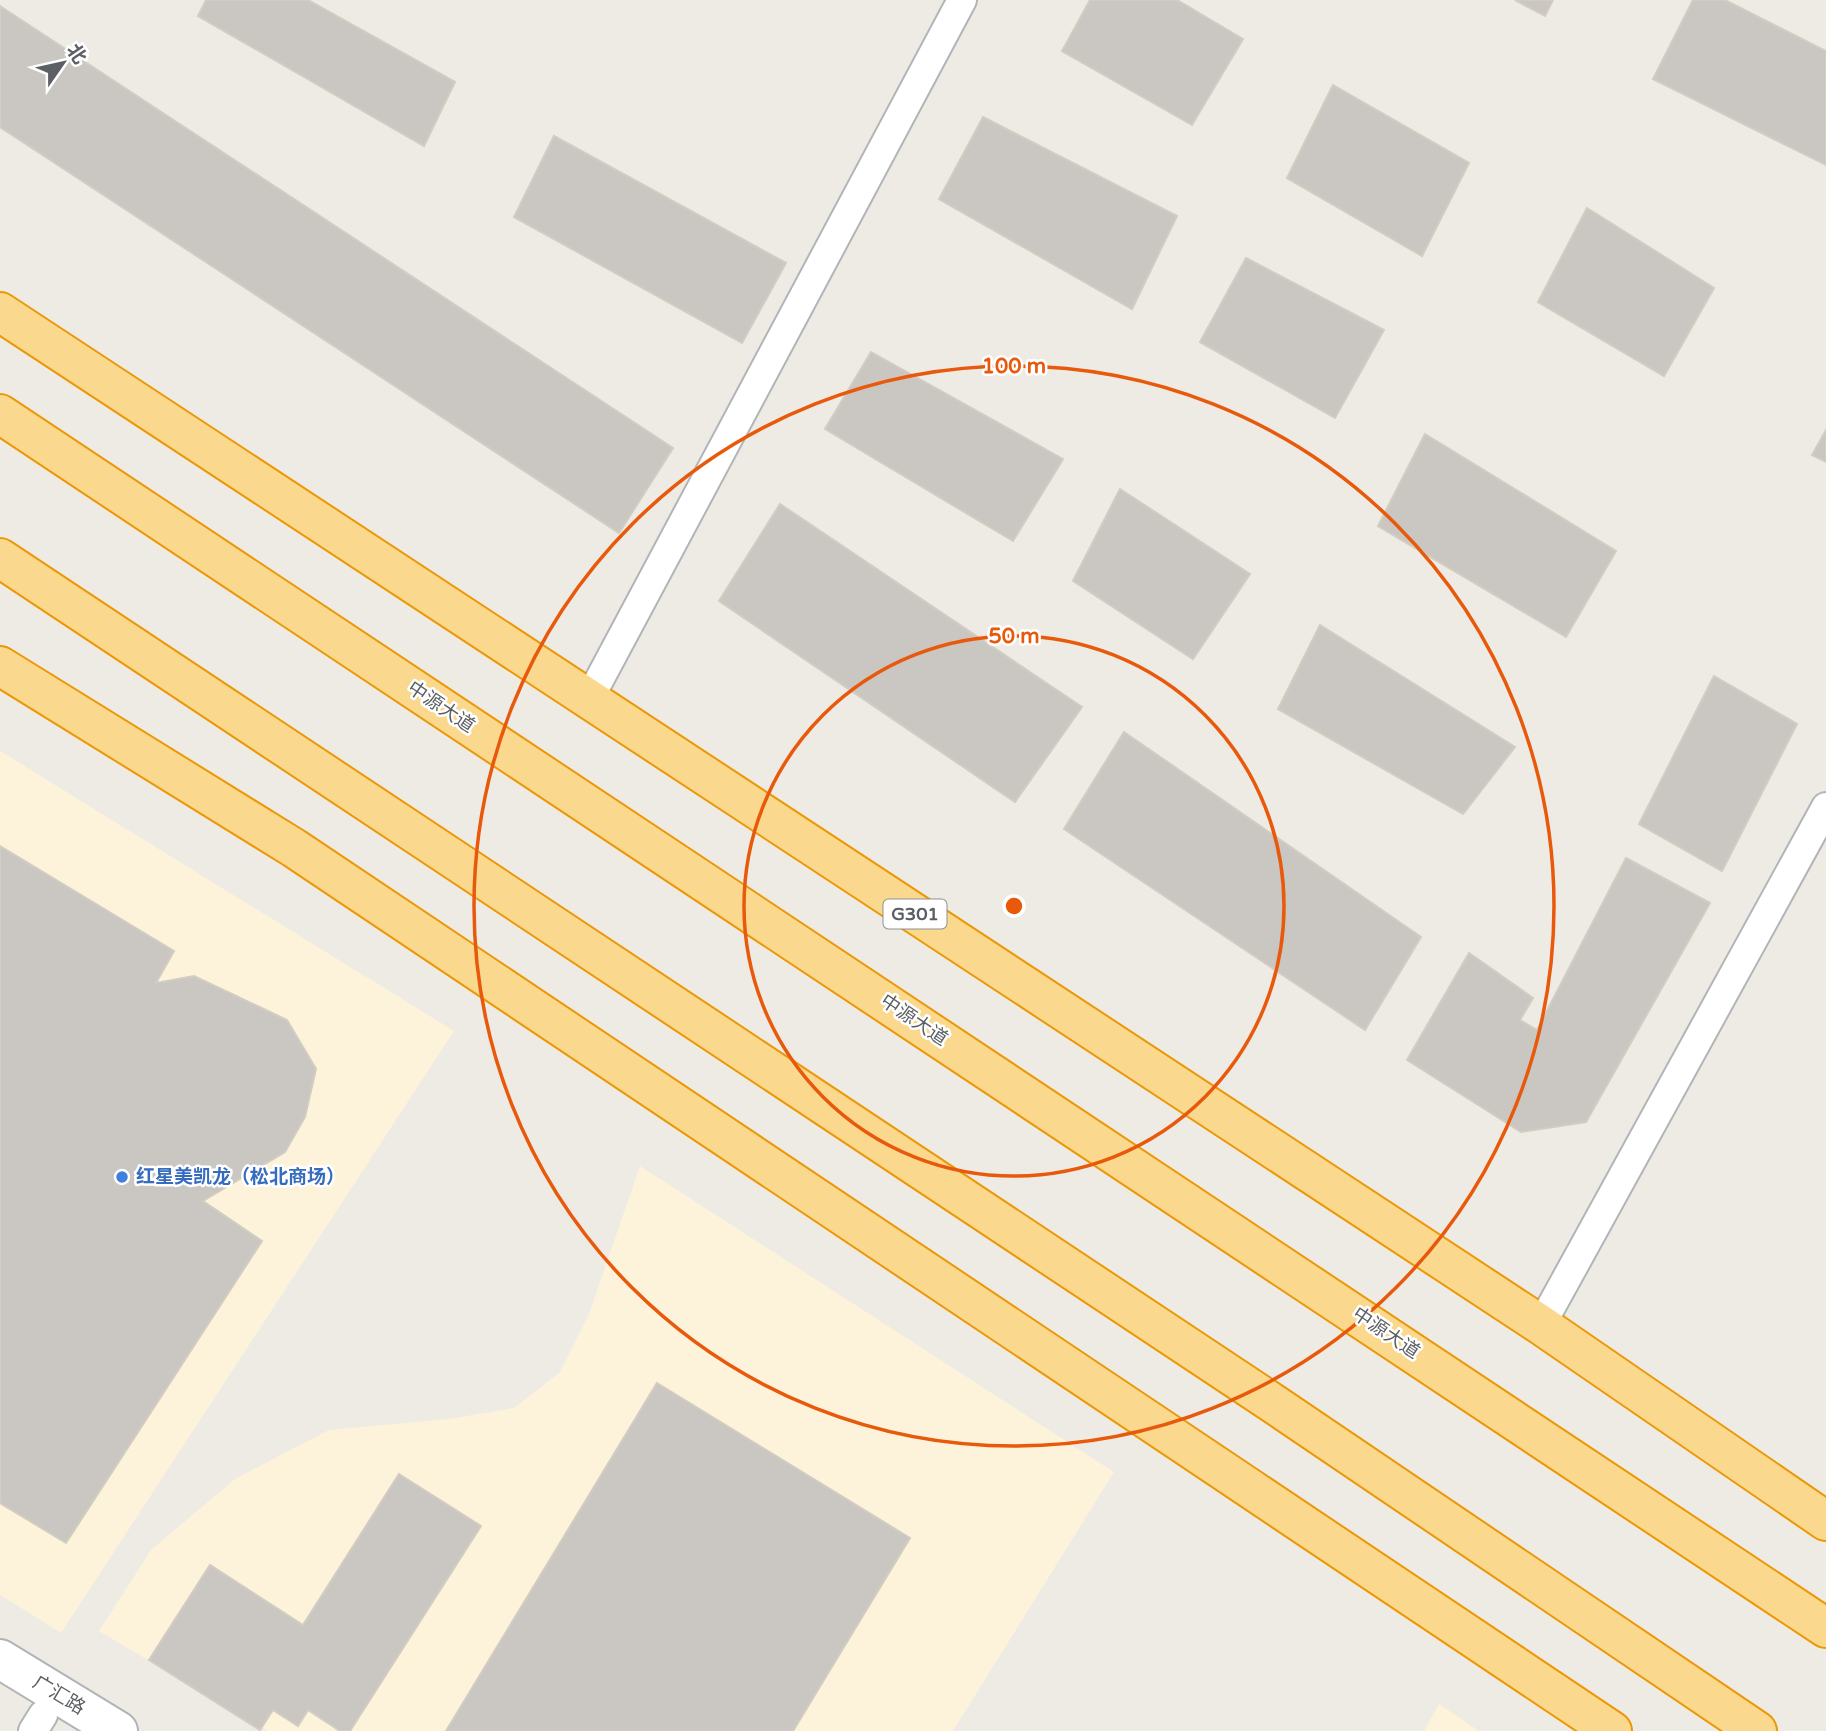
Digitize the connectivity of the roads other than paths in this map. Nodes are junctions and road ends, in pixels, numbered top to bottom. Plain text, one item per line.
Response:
1 (962, 0) edge
2 (0, 312) edge
3 (0, 414) edge
4 (0, 558) edge
5 (0, 666) edge
6 (589, 699) junction
7 (1826, 807) edge
8 (1541, 1325) junction
9 (1826, 1521) edge
10 (1826, 1628) edge
11 (0, 1659) edge
12 (0, 1689) edge
13 (49, 1726) edge
14 (118, 1731) edge
15 (1612, 1731) edge
16 (1757, 1731) edge

1 - 6 street
2 - 6 highway, G301
3 - 10 highway, 中源大道
4 - 16 highway
5 - 15 highway
6 - 8 highway, G301
7 - 8 street
8 - 9 highway, G301
11 - 14 street, 广汇路
12 - 13 street, 广汇路

